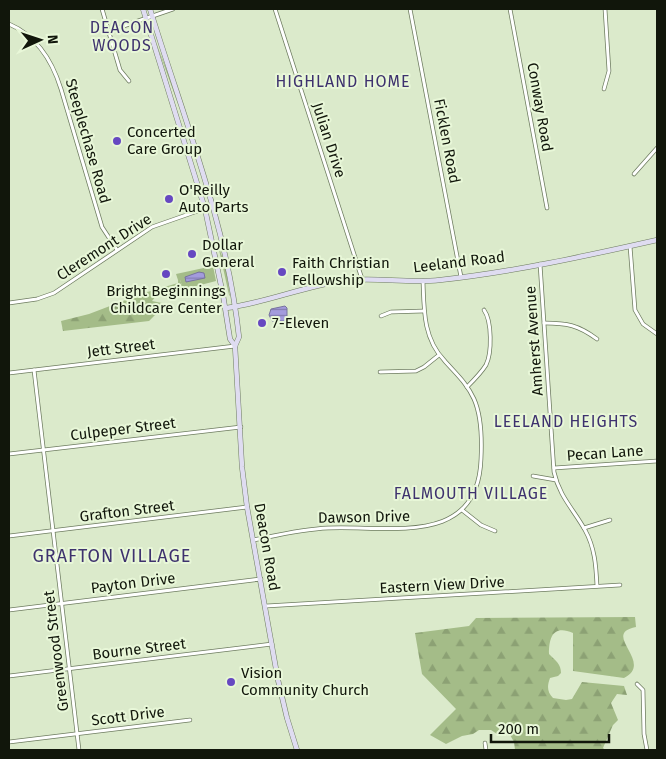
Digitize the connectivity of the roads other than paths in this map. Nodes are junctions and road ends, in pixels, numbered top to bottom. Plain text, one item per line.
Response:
1 (102, 9) edge
2 (143, 9) edge
3 (150, 9) edge
4 (173, 9) edge
5 (275, 9) edge
6 (410, 9) edge
7 (510, 9) edge
8 (605, 9) edge
9 (152, 16) junction
10 (146, 18) junction
11 (9, 24) edge
12 (109, 31) junction
13 (129, 81) dead end
14 (604, 89) dead end
15 (657, 148) edge
16 (634, 174) dead end
17 (212, 206) junction
18 (204, 208) junction
19 (547, 208) dead end
20 (657, 240) edge
21 (630, 246) junction
22 (117, 250) junction
23 (540, 264) junction
24 (461, 277) junction
25 (362, 279) junction
26 (423, 281) junction
27 (9, 303) edge
28 (236, 307) junction
29 (226, 308) junction
30 (484, 310) dead end
31 (424, 312) junction
32 (382, 316) dead end
33 (544, 323) junction
34 (657, 334) edge
35 (597, 339) dead end
36 (235, 346) junction
37 (439, 355) junction
38 (34, 370) junction
39 (380, 372) dead end
40 (9, 373) edge
41 (467, 386) junction
42 (241, 427) junction
43 (43, 450) junction
44 (9, 454) edge
45 (657, 461) edge
46 (554, 468) junction
47 (533, 476) dead end
48 (556, 480) junction
49 (247, 507) junction
50 (462, 510) junction
51 (610, 520) dead end
52 (584, 528) junction
53 (53, 531) junction
54 (495, 531) dead end
55 (9, 536) edge
56 (253, 540) junction
57 (261, 579) junction
58 (620, 585) dead end
59 (597, 586) junction
60 (62, 603) junction
61 (266, 606) junction
62 (9, 610) edge
63 (272, 644) junction
64 (70, 668) junction
65 (9, 676) edge
66 (636, 684) dead end
67 (190, 720) dead end
68 (77, 733) junction
69 (9, 742) edge
70 (485, 743) dead end
71 (79, 750) edge
72 (297, 750) edge
73 (486, 750) edge
74 (647, 750) edge

1 - 12 street
2 - 10 main road, Deacon Road
3 - 9 main road, Deacon Road
4 - 9 street
5 - 25 street, Julian Drive
6 - 24 street, Ficklen Road
7 - 19 street, Conway Road
8 - 14 street
9 - 10 street
9 - 17 main road, Deacon Road
10 - 12 street
10 - 18 main road, Deacon Road
11 - 22 street, Steeplechase Road
12 - 13 street
15 - 16 street
17 - 18 street, Cleremont Drive
17 - 28 main road, Deacon Road
18 - 22 street, Cleremont Drive
18 - 29 main road, Deacon Road
20 - 21 main road, Leeland Road
21 - 23 main road, Leeland Road
21 - 34 street
22 - 27 street, Cleremont Drive
23 - 24 main road, Leeland Road
23 - 33 street, Amherst Avenue
24 - 26 main road, Leeland Road
25 - 26 main road, Leeland Road
25 - 28 main road, Leeland Road
26 - 31 street, Dawson Drive
28 - 29 main road
28 - 36 main road, Deacon Road
29 - 36 main road, Deacon Road
30 - 41 street
31 - 32 street
31 - 37 street, Dawson Drive
33 - 35 street
33 - 46 street, Amherst Avenue
36 - 38 street, Jett Street
36 - 42 main road, Deacon Road
37 - 39 street
37 - 41 street, Dawson Drive
38 - 40 street, Jett Street
38 - 43 street, Greenwood Street
41 - 50 street, Dawson Drive
42 - 43 street, Culpeper Street
42 - 49 main road, Deacon Road
43 - 44 street, Culpeper Street
43 - 53 street, Greenwood Street
45 - 46 street, Pecan Lane
46 - 48 street, Amherst Avenue
47 - 48 street
48 - 52 street, Amherst Avenue
49 - 53 street, Grafton Street
49 - 56 main road, Deacon Road
50 - 54 street
50 - 56 street, Dawson Drive
51 - 52 street
52 - 59 street, Amherst Avenue
53 - 55 street, Grafton Street
53 - 60 street, Greenwood Street
56 - 57 main road, Deacon Road
57 - 60 street, Payton Drive
57 - 61 main road, Deacon Road
58 - 59 street, Eastern View Drive
59 - 61 street, Eastern View Drive
60 - 62 street, Payton Drive
60 - 64 street, Greenwood Street
61 - 63 main road, Deacon Road
63 - 64 street, Bourne Street
63 - 72 main road, Deacon Road
64 - 65 street, Bourne Street
64 - 68 street, Greenwood Street
66 - 74 street
67 - 68 street, Scott Drive
68 - 69 street, Scott Drive
68 - 71 street, Greenwood Street
70 - 73 street

